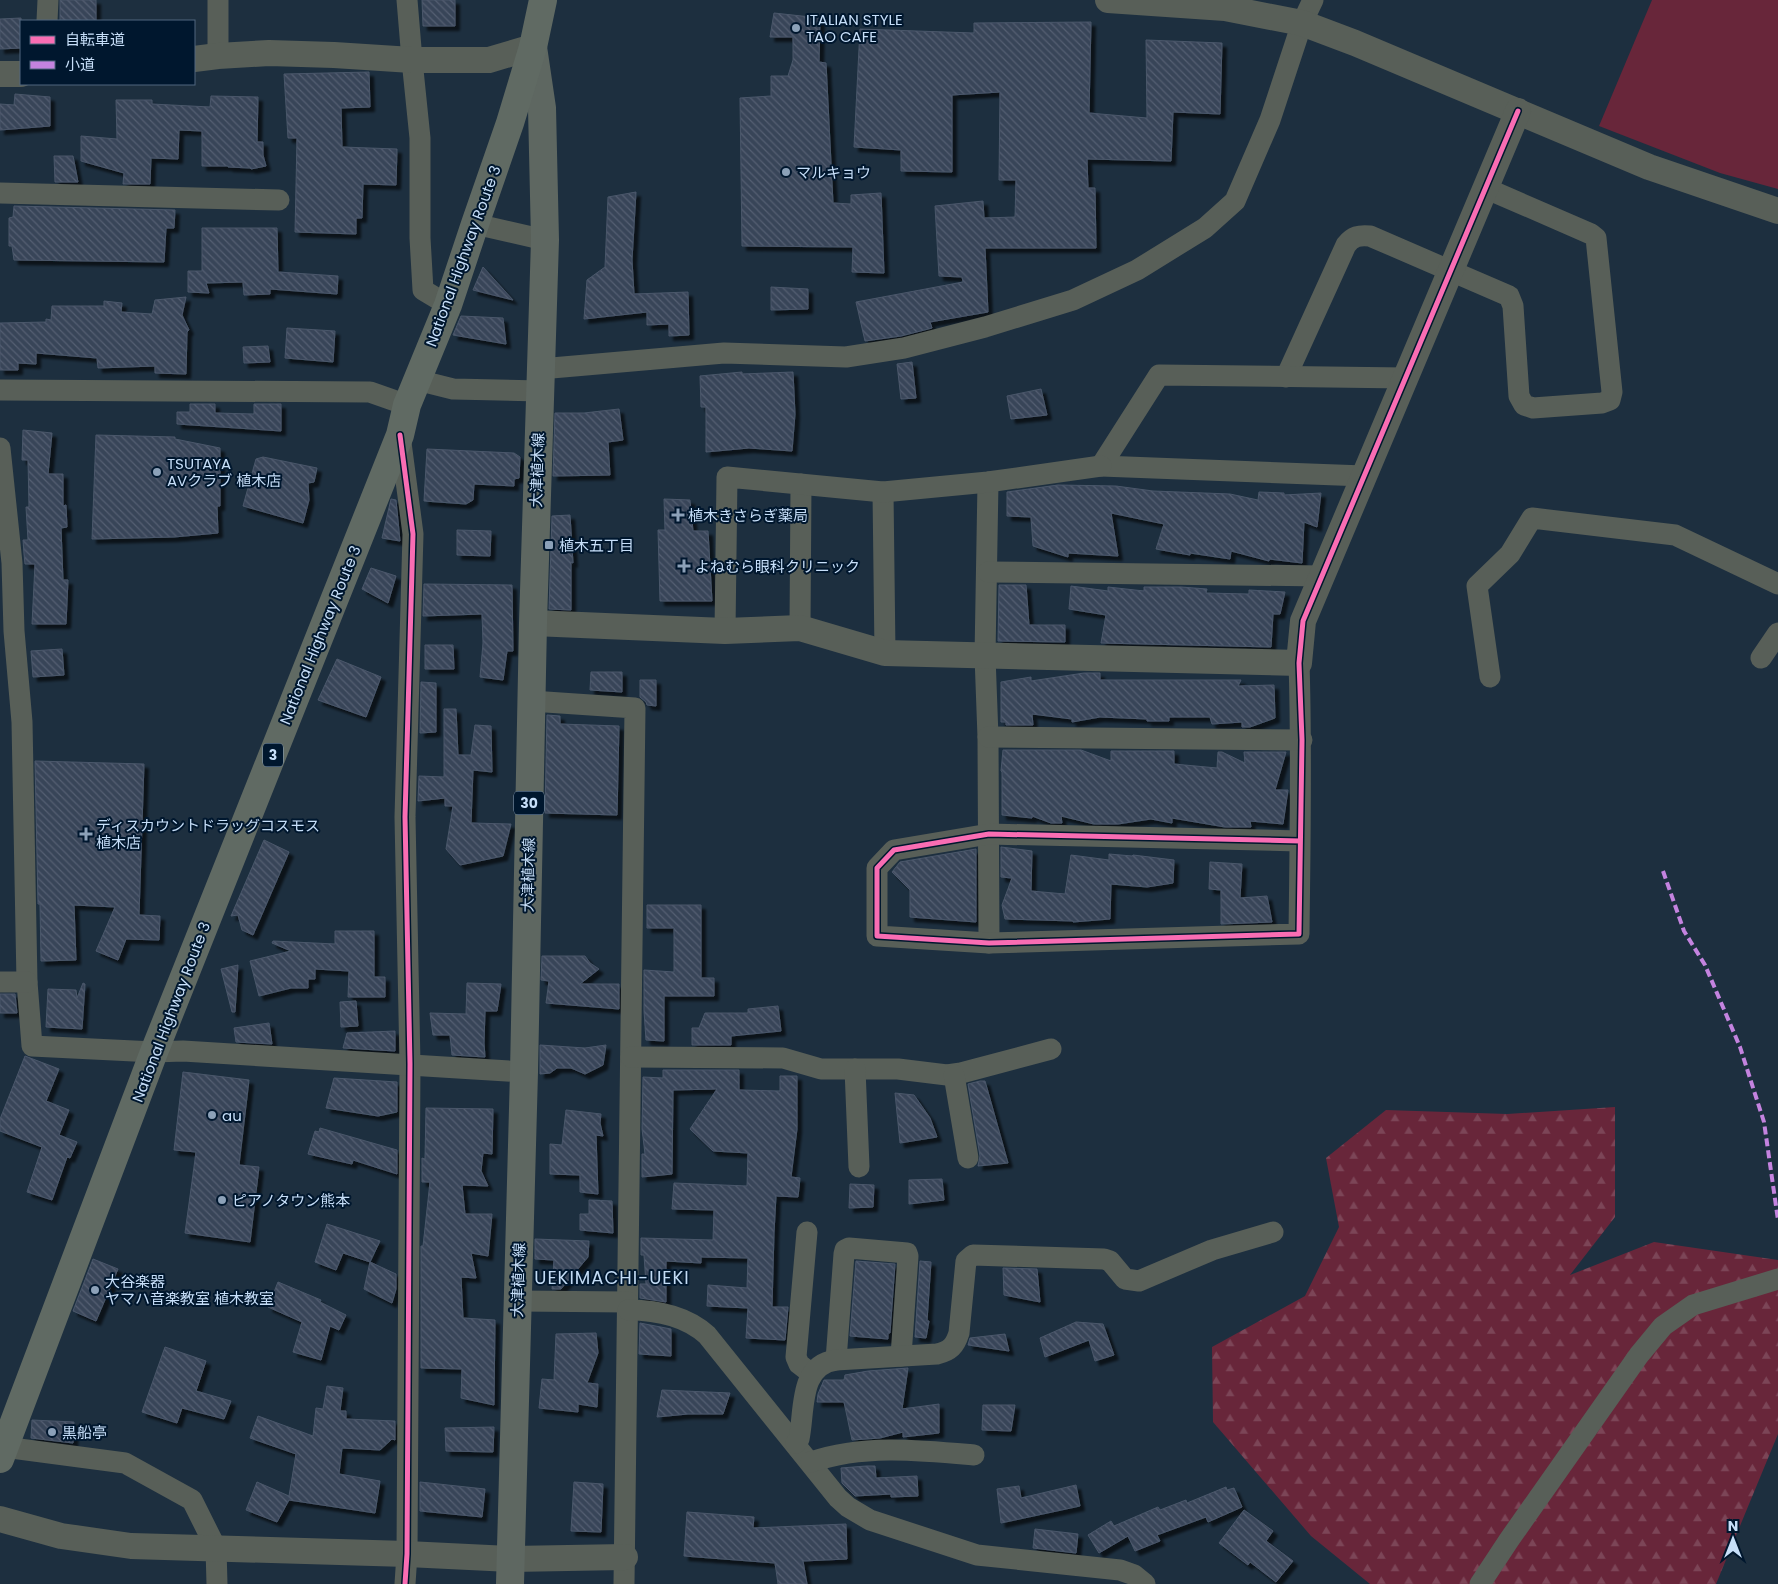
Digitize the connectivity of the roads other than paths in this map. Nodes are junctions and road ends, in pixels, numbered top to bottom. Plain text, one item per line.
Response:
1 (48, 0) edge
2 (218, 0) edge
3 (408, 0) edge
4 (543, 0) edge
5 (1108, 0) edge
6 (1308, 11) edge
7 (47, 20) edge
8 (533, 47) junction
9 (206, 57) edge
10 (412, 60) junction
11 (0, 74) edge
12 (20, 74) edge
13 (1518, 111) junction
14 (1485, 188) junction
15 (0, 193) edge
16 (279, 200) dead end
17 (1778, 212) edge
18 (475, 224) junction
19 (545, 240) junction
20 (1451, 270) junction
21 (448, 305) junction
22 (1286, 377) junction
23 (1406, 378) junction
24 (418, 380) junction
25 (540, 380) junction
26 (0, 390) edge
27 (407, 405) junction
28 (400, 435) junction
29 (0, 448) edge
30 (1101, 466) junction
31 (1364, 476) junction
32 (988, 482) junction
33 (801, 484) junction
34 (884, 492) junction
35 (988, 572) junction
36 (1323, 576) junction
37 (1778, 584) edge
38 (533, 623) junction
39 (800, 628) junction
40 (725, 631) junction
41 (1778, 633) edge
42 (885, 653) junction
43 (985, 656) junction
44 (1761, 658) dead end
45 (1299, 663) junction
46 (1490, 677) dead end
47 (531, 701) junction
48 (988, 737) junction
49 (1302, 740) junction
50 (989, 834) junction
51 (1300, 841) junction
52 (990, 943) junction
53 (0, 982) edge
54 (27, 982) junction
55 (1051, 1048) dead end
56 (154, 1052) junction
57 (630, 1057) junction
58 (410, 1064) junction
59 (855, 1069) junction
60 (524, 1072) junction
61 (954, 1075) junction
62 (968, 1158) dead end
63 (859, 1167) dead end
64 (807, 1232) dead end
65 (1273, 1232) dead end
66 (1778, 1279) edge
67 (518, 1301) junction
68 (628, 1306) junction
69 (901, 1356) junction
70 (836, 1360) junction
71 (812, 1374) junction
72 (796, 1443) junction
73 (2, 1453) edge
74 (974, 1455) dead end
75 (810, 1462) junction
76 (0, 1519) edge
77 (216, 1548) junction
78 (407, 1554) junction
79 (624, 1557) junction
80 (511, 1571) edge
81 (217, 1584) edge
82 (405, 1584) edge
83 (624, 1584) edge
84 (1145, 1584) edge
85 (1480, 1584) edge

1 - 7 street
2 - 9 street
3 - 10 street
4 - 8 highway, National Highway Route 3 / 3
5 - 6 street
6 - 13 street
6 - 25 street
8 - 10 street
8 - 18 highway, National Highway Route 3 / 3
8 - 19 main road, 大津植木線 / 30
9 - 10 street
10 - 21 street
11 - 12 street
13 - 14 street
13 - 17 street
14 - 20 street
14 - 20 street
15 - 16 street
18 - 19 street
18 - 21 highway, National Highway Route 3 / 3
19 - 25 main road, 大津植木線 / 30
20 - 22 street
20 - 23 street
21 - 24 highway, National Highway Route 3 / 3
22 - 23 street
22 - 30 street
23 - 31 street
24 - 25 street
24 - 27 highway, National Highway Route 3 / 3
25 - 38 main road, 大津植木線 / 30
26 - 27 street
27 - 28 highway, National Highway Route 3 / 3
28 - 56 highway, National Highway Route 3 / 3
28 - 58 street
29 - 54 street
30 - 31 street
30 - 32 street
31 - 36 street
32 - 34 street
32 - 35 street
33 - 34 street
33 - 39 street
33 - 40 street
34 - 42 street
35 - 36 street
35 - 43 street
36 - 45 street
37 - 46 street
38 - 40 street
38 - 47 main road, 大津植木線 / 30
39 - 40 street
39 - 42 street
41 - 44 street
42 - 43 street
43 - 45 street
43 - 48 street
45 - 49 street
47 - 57 street
47 - 60 main road, 大津植木線 / 30
48 - 49 street
48 - 50 street
49 - 51 street
50 - 51 street
50 - 52 street
50 - 52 street
51 - 52 street
53 - 54 street
54 - 56 street
55 - 61 street
56 - 58 street
56 - 73 highway, National Highway Route 3 / 3
57 - 59 street
57 - 68 street
58 - 60 street
58 - 78 street
59 - 61 street
59 - 63 street
60 - 67 main road, 大津植木線 / 30
61 - 62 street
64 - 71 street
65 - 69 street
66 - 85 street
67 - 68 street
67 - 80 main road, 大津植木線 / 30
68 - 72 street
68 - 79 street
69 - 70 street
69 - 70 street
70 - 71 street
71 - 72 street
72 - 75 street
73 - 77 street
74 - 75 street
75 - 84 street
76 - 77 street
77 - 78 street
77 - 81 street
78 - 80 street
78 - 82 street
79 - 80 street
79 - 83 street

